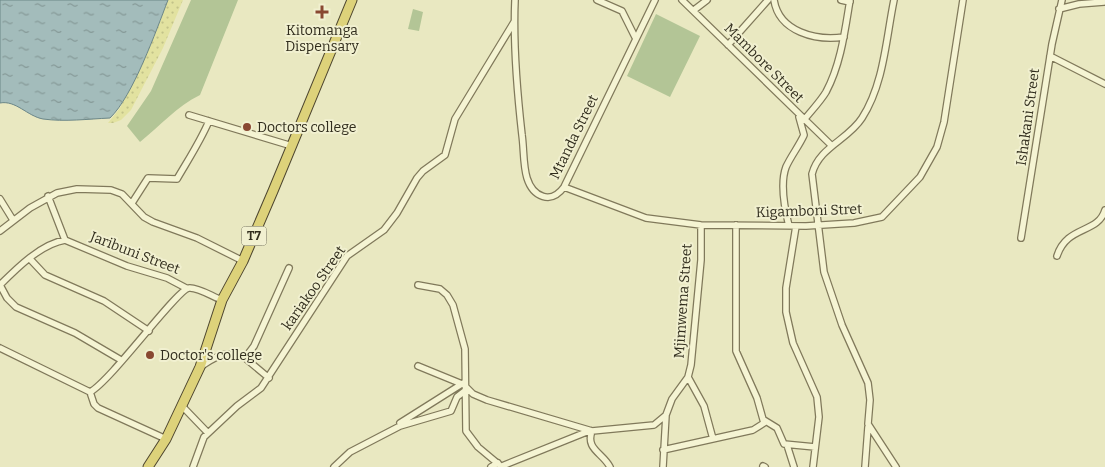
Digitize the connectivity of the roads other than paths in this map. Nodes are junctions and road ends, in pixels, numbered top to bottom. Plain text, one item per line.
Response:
1 (352, 0) edge
2 (515, 0) edge
3 (597, 0) edge
4 (655, 0) edge
5 (682, 0) edge
6 (707, 0) edge
7 (768, 0) edge
8 (774, 0) edge
9 (841, 0) edge
10 (894, 0) edge
11 (963, 0) edge
12 (1062, 0) edge
13 (850, 1) edge
14 (1104, 1) edge
15 (694, 10) junction
16 (1059, 10) junction
17 (514, 22) junction
18 (635, 37) junction
19 (844, 37) junction
20 (728, 45) junction
21 (1050, 56) junction
22 (1105, 84) edge
23 (797, 114) junction
24 (189, 115) dead end
25 (804, 120) junction
26 (209, 121) junction
27 (830, 144) dead end
28 (292, 146) junction
29 (564, 187) junction
30 (48, 196) junction
31 (0, 200) edge
32 (132, 203) junction
33 (1105, 210) edge
34 (13, 220) junction
35 (701, 225) junction
36 (736, 225) junction
37 (818, 225) junction
38 (793, 226) junction
39 (0, 231) edge
40 (1021, 238) dead end
41 (65, 240) junction
42 (1057, 256) dead end
43 (30, 259) junction
44 (243, 261) junction
45 (289, 268) dead end
46 (0, 285) edge
47 (418, 285) dead end
48 (186, 288) junction
49 (222, 300) junction
50 (149, 331) junction
51 (0, 348) edge
52 (245, 358) junction
53 (121, 360) junction
54 (418, 366) dead end
55 (200, 367) junction
56 (688, 377) junction
57 (269, 378) junction
58 (465, 385) junction
59 (90, 392) junction
60 (182, 406) junction
61 (666, 415) junction
62 (764, 420) junction
63 (868, 424) junction
64 (590, 431) junction
65 (208, 433) junction
66 (379, 437) junction
67 (166, 439) junction
68 (713, 439) junction
69 (787, 445) junction
70 (815, 447) junction
71 (663, 450) junction
72 (501, 465) edge
73 (813, 465) edge
74 (148, 467) edge
75 (193, 467) edge
76 (334, 467) edge
77 (491, 467) edge
78 (610, 467) edge
79 (664, 467) edge
80 (794, 467) edge
81 (808, 467) edge
82 (865, 467) edge
83 (896, 467) edge

1 - 28 highway, T7
2 - 17 street, Mtanda Street
3 - 18 street
4 - 18 street, Mtanda Street
5 - 15 street, Mambore Street
6 - 15 street
7 - 20 street
8 - 19 street
9 - 13 street
10 - 37 street
11 - 37 street, Kigamboni Stret
12 - 16 street, Ishakani Street
13 - 19 street
14 - 16 street
15 - 20 street, Mambore Street
16 - 21 street, Ishakani Street
17 - 29 street, Mtanda Street
17 - 57 street, kariakoo Street
18 - 29 street, Mtanda Street
19 - 25 street
20 - 23 street, Mambore Street
21 - 22 street
21 - 40 street, Ishakani Street
23 - 25 street, Mambore Street
23 - 38 street
24 - 26 street
25 - 27 street, Mambore Street
26 - 28 street
26 - 32 street
28 - 44 highway, T7
29 - 35 street, Kigamboni Stret
30 - 32 street
30 - 34 street
30 - 41 street
31 - 34 street
32 - 44 street
33 - 42 street
34 - 39 street
35 - 36 street, Kigamboni Stret
35 - 56 street, Mjimwema Street
36 - 38 street, Kigamboni Stret
36 - 62 street
37 - 38 street, Kigamboni Stret
37 - 63 street
38 - 70 street
41 - 43 street
41 - 48 street, Jaribuni Street
43 - 46 street
43 - 50 street
44 - 49 highway, T7
45 - 52 street
46 - 53 street
47 - 58 street
48 - 49 street, Jaribuni Street
48 - 50 street
49 - 55 highway, T7
50 - 53 street
51 - 59 street
52 - 55 street
52 - 57 street
53 - 59 street
54 - 58 street
55 - 60 highway, T7
56 - 61 street, Mjimwema Street
56 - 68 street
57 - 65 street, kariakoo Street
58 - 64 street
58 - 66 street
58 - 66 street
58 - 72 street
59 - 67 street
60 - 65 street
60 - 67 highway, T7
61 - 64 street
61 - 71 street
62 - 68 street
62 - 69 street
63 - 82 street
63 - 83 street
64 - 72 street
64 - 78 street
65 - 75 street, kariakoo Street
66 - 76 street
67 - 74 highway, T7
68 - 71 street
69 - 70 street
69 - 80 street
70 - 73 street
71 - 79 street
72 - 77 street
73 - 81 street

